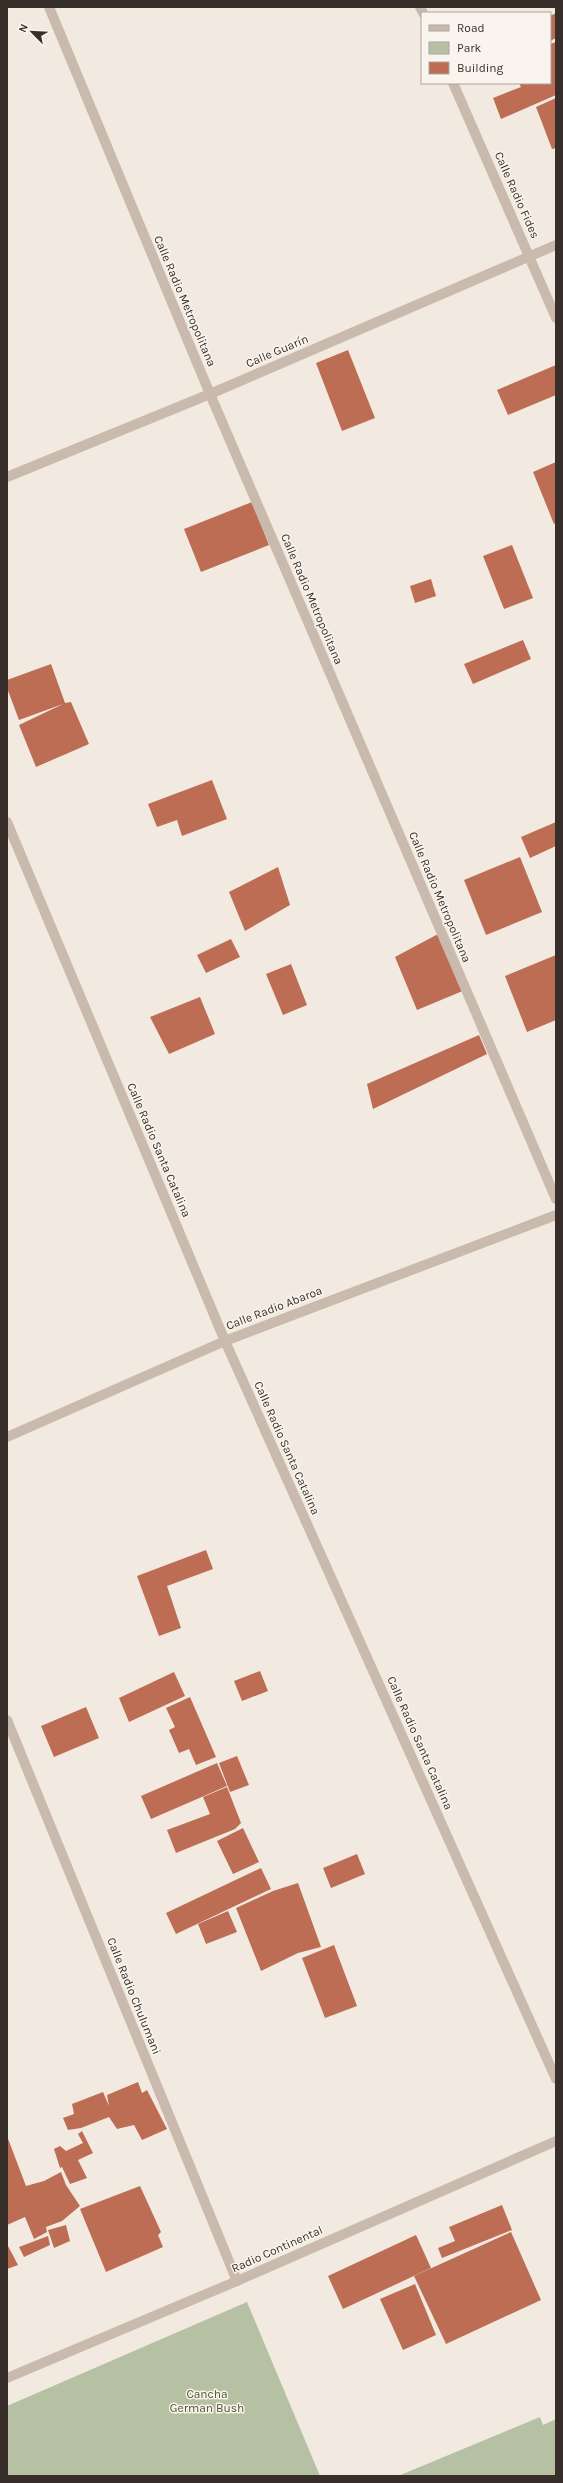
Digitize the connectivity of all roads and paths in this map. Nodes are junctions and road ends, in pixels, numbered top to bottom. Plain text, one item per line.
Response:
1 (49, 7) edge
2 (453, 84) edge
3 (556, 245) edge
4 (530, 256) junction
5 (556, 318) edge
6 (210, 394) junction
7 (7, 477) edge
8 (7, 822) edge
9 (556, 1200) edge
10 (556, 1215) edge
11 (225, 1341) junction
12 (7, 1437) edge
13 (7, 1720) edge
14 (556, 2079) edge
15 (556, 2141) edge
16 (237, 2281) junction
17 (7, 2378) edge

1 - 6 street, Calle Radio Metropolitana
2 - 4 street, Calle Radio Fides
3 - 4 street, Calle Guarín
4 - 5 street, Calle Radio Fides
4 - 6 street, Calle Guarín
6 - 7 street, Calle Guarín
6 - 9 street, Calle Radio Metropolitana
8 - 11 street, Calle Radio Santa Catalina
10 - 11 street, Calle Radio Abaroa
11 - 12 street, Calle Radio Abaroa
11 - 14 street, Calle Radio Santa Catalina
13 - 16 street, Calle Radio Chulumani
15 - 16 street, Radio Continental
16 - 17 street, Radio Continental

